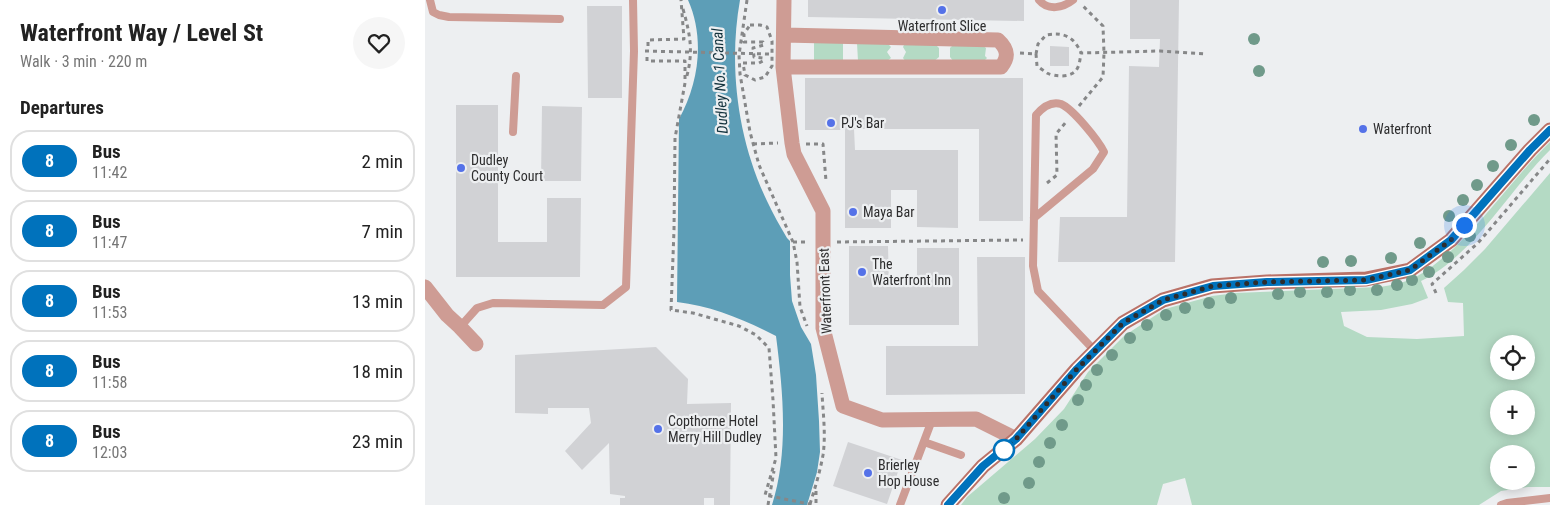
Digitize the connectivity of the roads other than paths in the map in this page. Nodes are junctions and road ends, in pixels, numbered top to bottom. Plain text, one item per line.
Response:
1 (430, 0) edge
2 (633, 0) edge
3 (784, 0) edge
4 (1039, 0) edge
5 (1073, 0) edge
6 (560, 20) dead end
7 (784, 34) junction
8 (783, 68) junction
9 (515, 76) dead end
10 (1550, 130) edge
11 (513, 132) dead end
12 (1034, 218) junction
13 (425, 287) edge
14 (460, 327) junction
15 (476, 344) dead end
16 (1095, 351) junction
17 (932, 420) junction
18 (1016, 439) junction
19 (924, 442) junction
20 (961, 455) dead end
21 (1550, 498) edge
22 (1506, 504) edge
23 (900, 505) edge
24 (948, 505) edge

1 - 6 lane
2 - 14 lane
3 - 7 street, Waterfront East
4 - 5 lane
7 - 8 street, Waterfront East
7 - 8 street
8 - 17 street, Waterfront East
9 - 11 lane
10 - 16 street
12 - 12 lane
12 - 16 lane
13 - 14 street
14 - 15 street
16 - 18 street
17 - 18 street, Waterfront East
17 - 19 lane
18 - 24 street
19 - 20 lane
19 - 23 lane
21 - 22 lane

